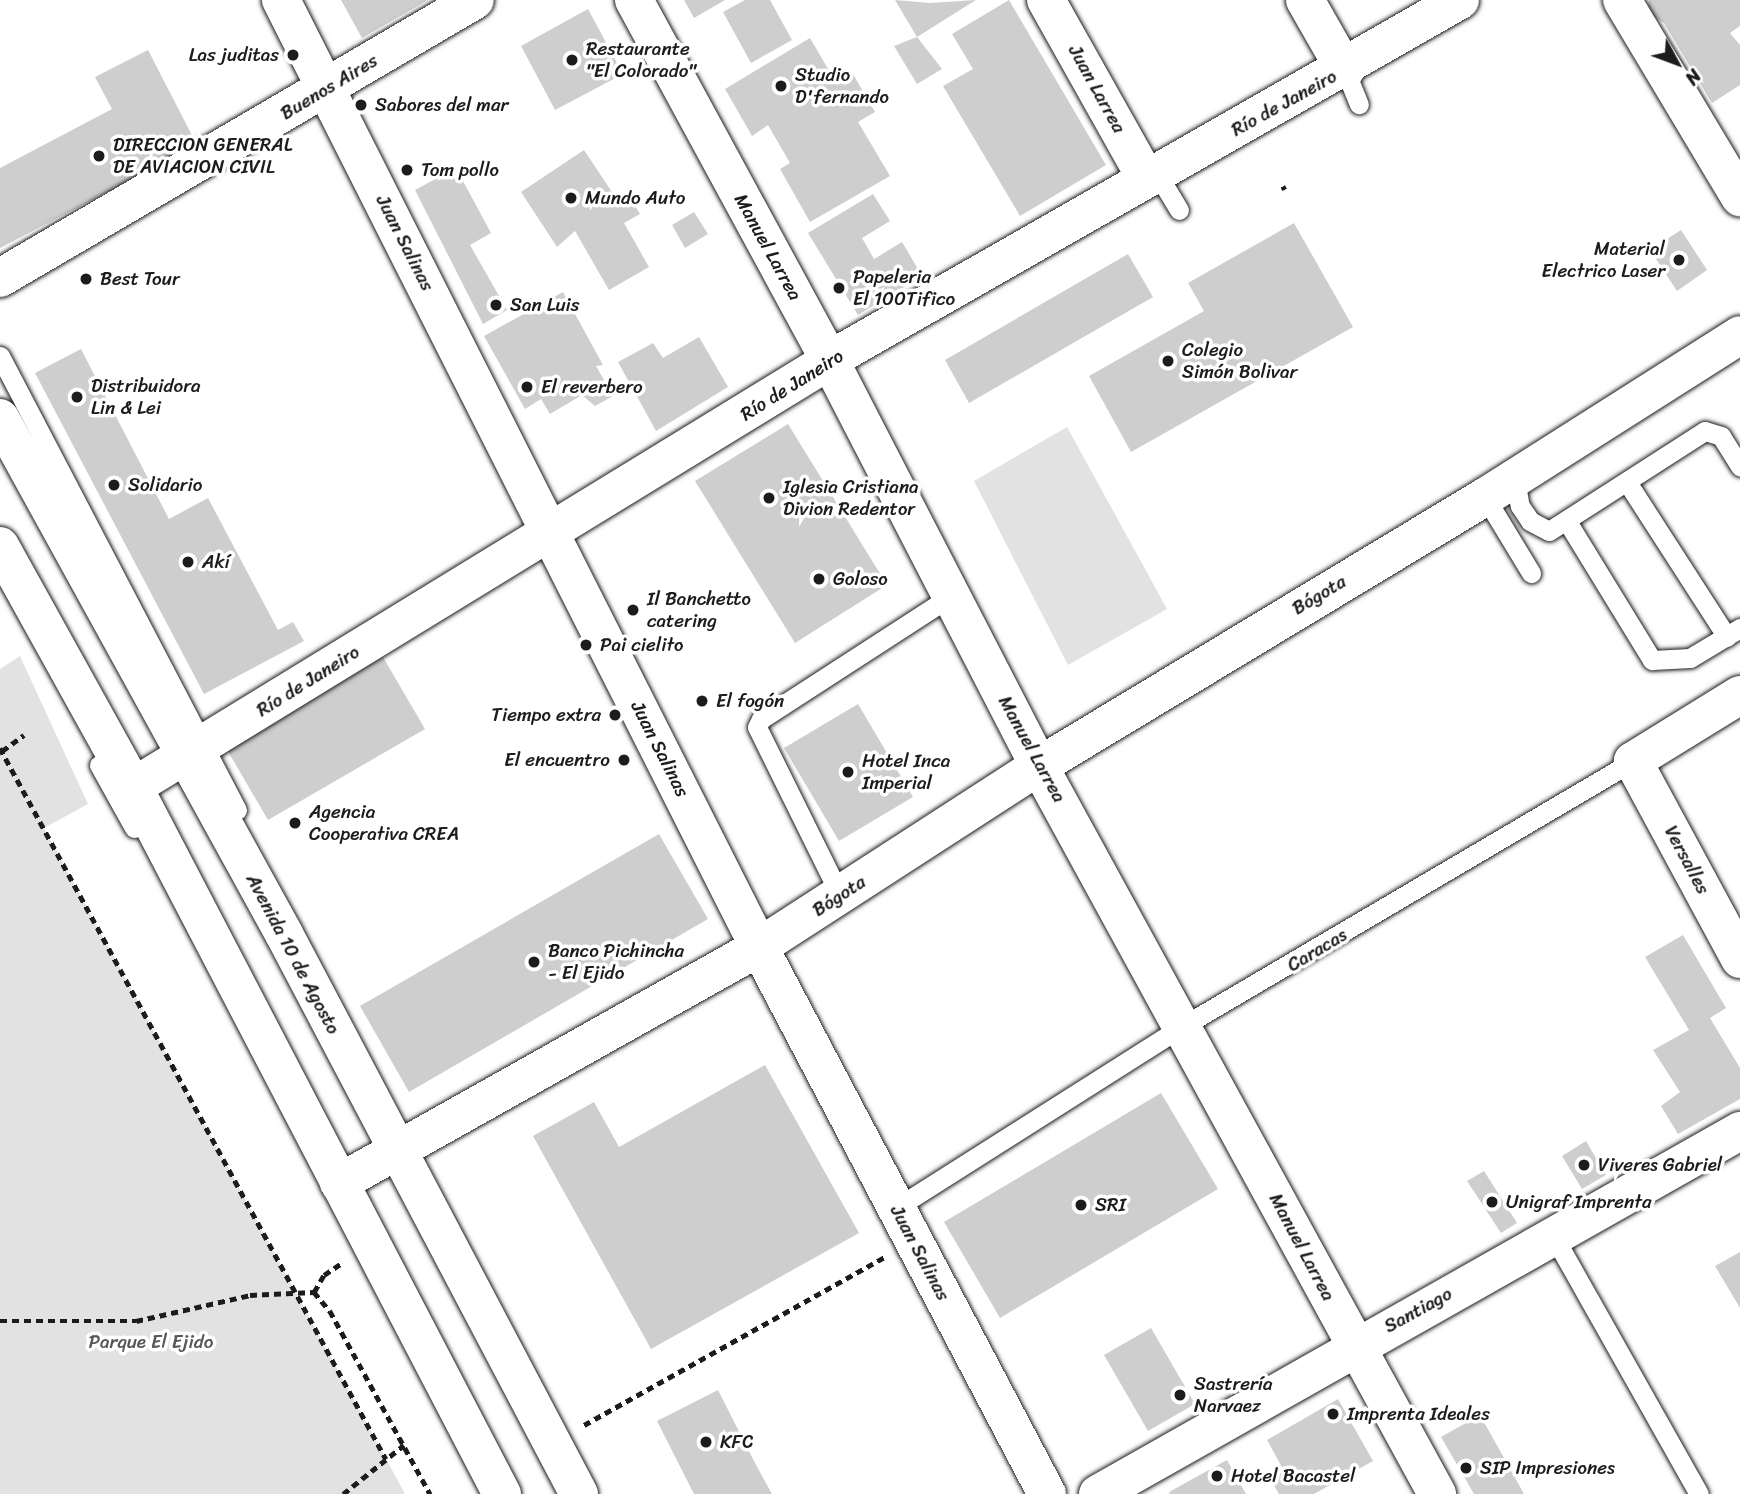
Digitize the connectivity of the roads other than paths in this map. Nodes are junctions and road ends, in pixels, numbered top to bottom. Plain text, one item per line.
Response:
1 (281, 0) edge
2 (474, 0) edge
3 (634, 0) edge
4 (1046, 0) edge
5 (1305, 0) edge
6 (1460, 0) edge
7 (1622, 0) edge
8 (1352, 87) junction
9 (327, 88) junction
10 (1146, 178) junction
11 (1740, 197) edge
12 (1179, 210) dead end
13 (0, 278) edge
14 (1740, 335) edge
15 (0, 355) edge
16 (830, 361) junction
17 (0, 418) edge
18 (1740, 467) edge
19 (1627, 482) junction
20 (1500, 488) junction
21 (1568, 523) junction
22 (551, 532) junction
23 (0, 546) edge
24 (1531, 573) dead end
25 (2, 588) edge
26 (951, 596) junction
27 (38, 612) junction
28 (1733, 633) edge
29 (1740, 695) edge
30 (195, 750) junction
31 (1633, 761) junction
32 (1039, 766) junction
33 (133, 787) junction
34 (840, 895) junction
35 (754, 938) junction
36 (1740, 959) edge
37 (1183, 1026) junction
38 (1740, 1130) edge
39 (395, 1135) junction
40 (339, 1183) junction
41 (896, 1208) junction
42 (1553, 1235) junction
43 (1366, 1350) junction
44 (490, 1494) edge
45 (502, 1494) edge
46 (579, 1494) edge
47 (1047, 1494) edge
48 (1098, 1494) edge
49 (1437, 1494) edge
50 (1699, 1494) edge

1 - 9 street, Juan Salinas
2 - 9 street, Buenos Aires
3 - 16 street, Manuel Larrea
4 - 10 street, Juan Larrea
5 - 8 street
6 - 8 street, Río de Janeiro
7 - 11 street
8 - 10 street, Río de Janeiro
9 - 13 street, Buenos Aires
9 - 22 street, Juan Salinas
10 - 12 lane
10 - 16 street, Río de Janeiro
14 - 20 street, Bógota
15 - 30 lane
16 - 22 street, Río de Janeiro
16 - 26 street, Manuel Larrea
17 - 30 street, Avenida 10 de Agosto
18 - 19 lane
19 - 21 lane
19 - 28 lane
20 - 21 lane
20 - 24 lane
20 - 32 street, Bógota
21 - 28 lane
22 - 30 street, Río de Janeiro
22 - 35 street, Juan Salinas
23 - 27 street
25 - 27 street
25 - 44 lane
26 - 32 street, Manuel Larrea
26 - 34 lane
27 - 33 street
29 - 31 street, Caracas
30 - 33 street, Río de Janeiro
30 - 39 street, Avenida 10 de Agosto
31 - 36 street, Versalles
31 - 37 lane, Caracas
32 - 34 street, Bógota
32 - 37 street, Manuel Larrea
33 - 40 street
34 - 35 street, Bógota
35 - 39 street, Bógota
35 - 41 street, Juan Salinas
37 - 41 lane, Caracas
37 - 43 street, Manuel Larrea
38 - 42 street, Santiago
39 - 40 street, Bógota
39 - 46 street, Avenida 10 de Agosto
40 - 45 street
41 - 47 street, Juan Salinas
42 - 43 street, Santiago
42 - 50 lane
43 - 48 street, Santiago
43 - 49 street, Manuel Larrea

